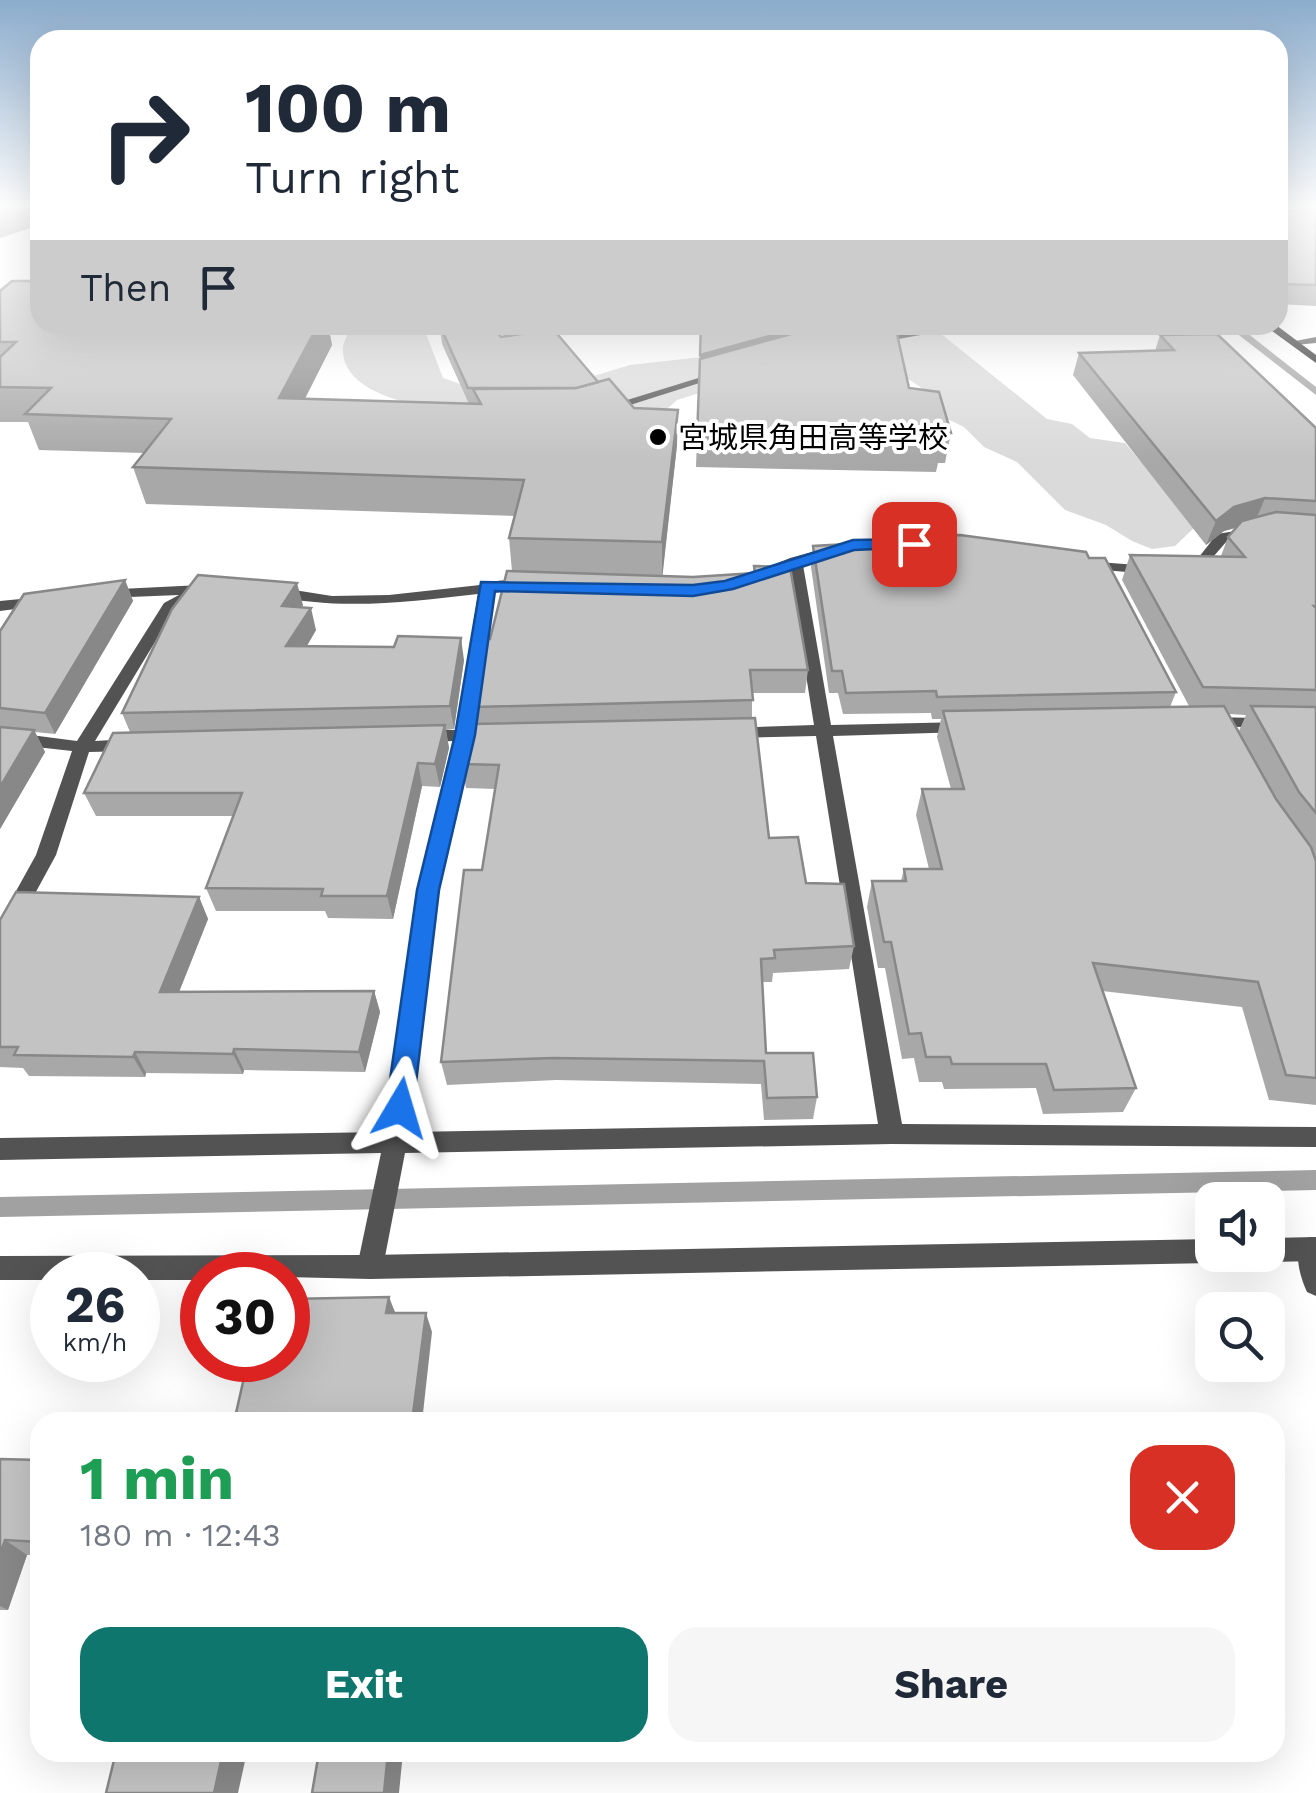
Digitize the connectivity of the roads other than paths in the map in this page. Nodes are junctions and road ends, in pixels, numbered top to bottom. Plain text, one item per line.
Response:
1 (909, 335) edge
2 (1285, 335) edge
3 (1316, 340) edge
4 (1295, 342) junction
5 (852, 344) edge
6 (1316, 360) edge
7 (745, 367) edge
8 (593, 412) edge
9 (1278, 531) edge
10 (853, 545) edge
11 (795, 561) junction
12 (1066, 562) edge
13 (1104, 568) junction
14 (744, 579) edge
15 (554, 585) edge
16 (487, 586) junction
17 (1113, 586) edge
18 (225, 589) edge
19 (256, 589) edge
20 (197, 590) junction
21 (87, 596) edge
22 (68, 598) edge
23 (0, 606) edge
24 (1184, 722) edge
25 (1316, 724) edge
26 (985, 726) edge
27 (826, 730) junction
28 (710, 733) edge
29 (465, 735) junction
30 (521, 735) edge
31 (408, 737) edge
32 (0, 738) edge
33 (159, 744) edge
34 (82, 747) junction
35 (0, 939) edge
36 (892, 1134) junction
37 (1316, 1136) edge
38 (395, 1144) junction
39 (0, 1149) edge
40 (1313, 1249) edge
41 (1285, 1250) edge
42 (1195, 1251) edge
43 (370, 1267) junction
44 (0, 1268) edge
45 (1316, 1283) edge

1 - 5 street
2 - 4 main road
3 - 4 street
4 - 6 main road
7 - 8 street
9 - 13 street
10 - 11 street
11 - 14 street
11 - 27 street
12 - 13 street
13 - 17 street
15 - 16 street
16 - 19 street
16 - 29 street
18 - 20 street
20 - 21 street
20 - 34 street
22 - 23 street
24 - 25 street
26 - 27 street
27 - 28 street
27 - 36 street
29 - 30 street
29 - 31 street
29 - 38 street
32 - 34 street
33 - 34 street
34 - 35 street
36 - 37 street
36 - 38 street
38 - 39 street
38 - 43 street
40 - 41 street
40 - 45 street
42 - 43 street
43 - 44 street

